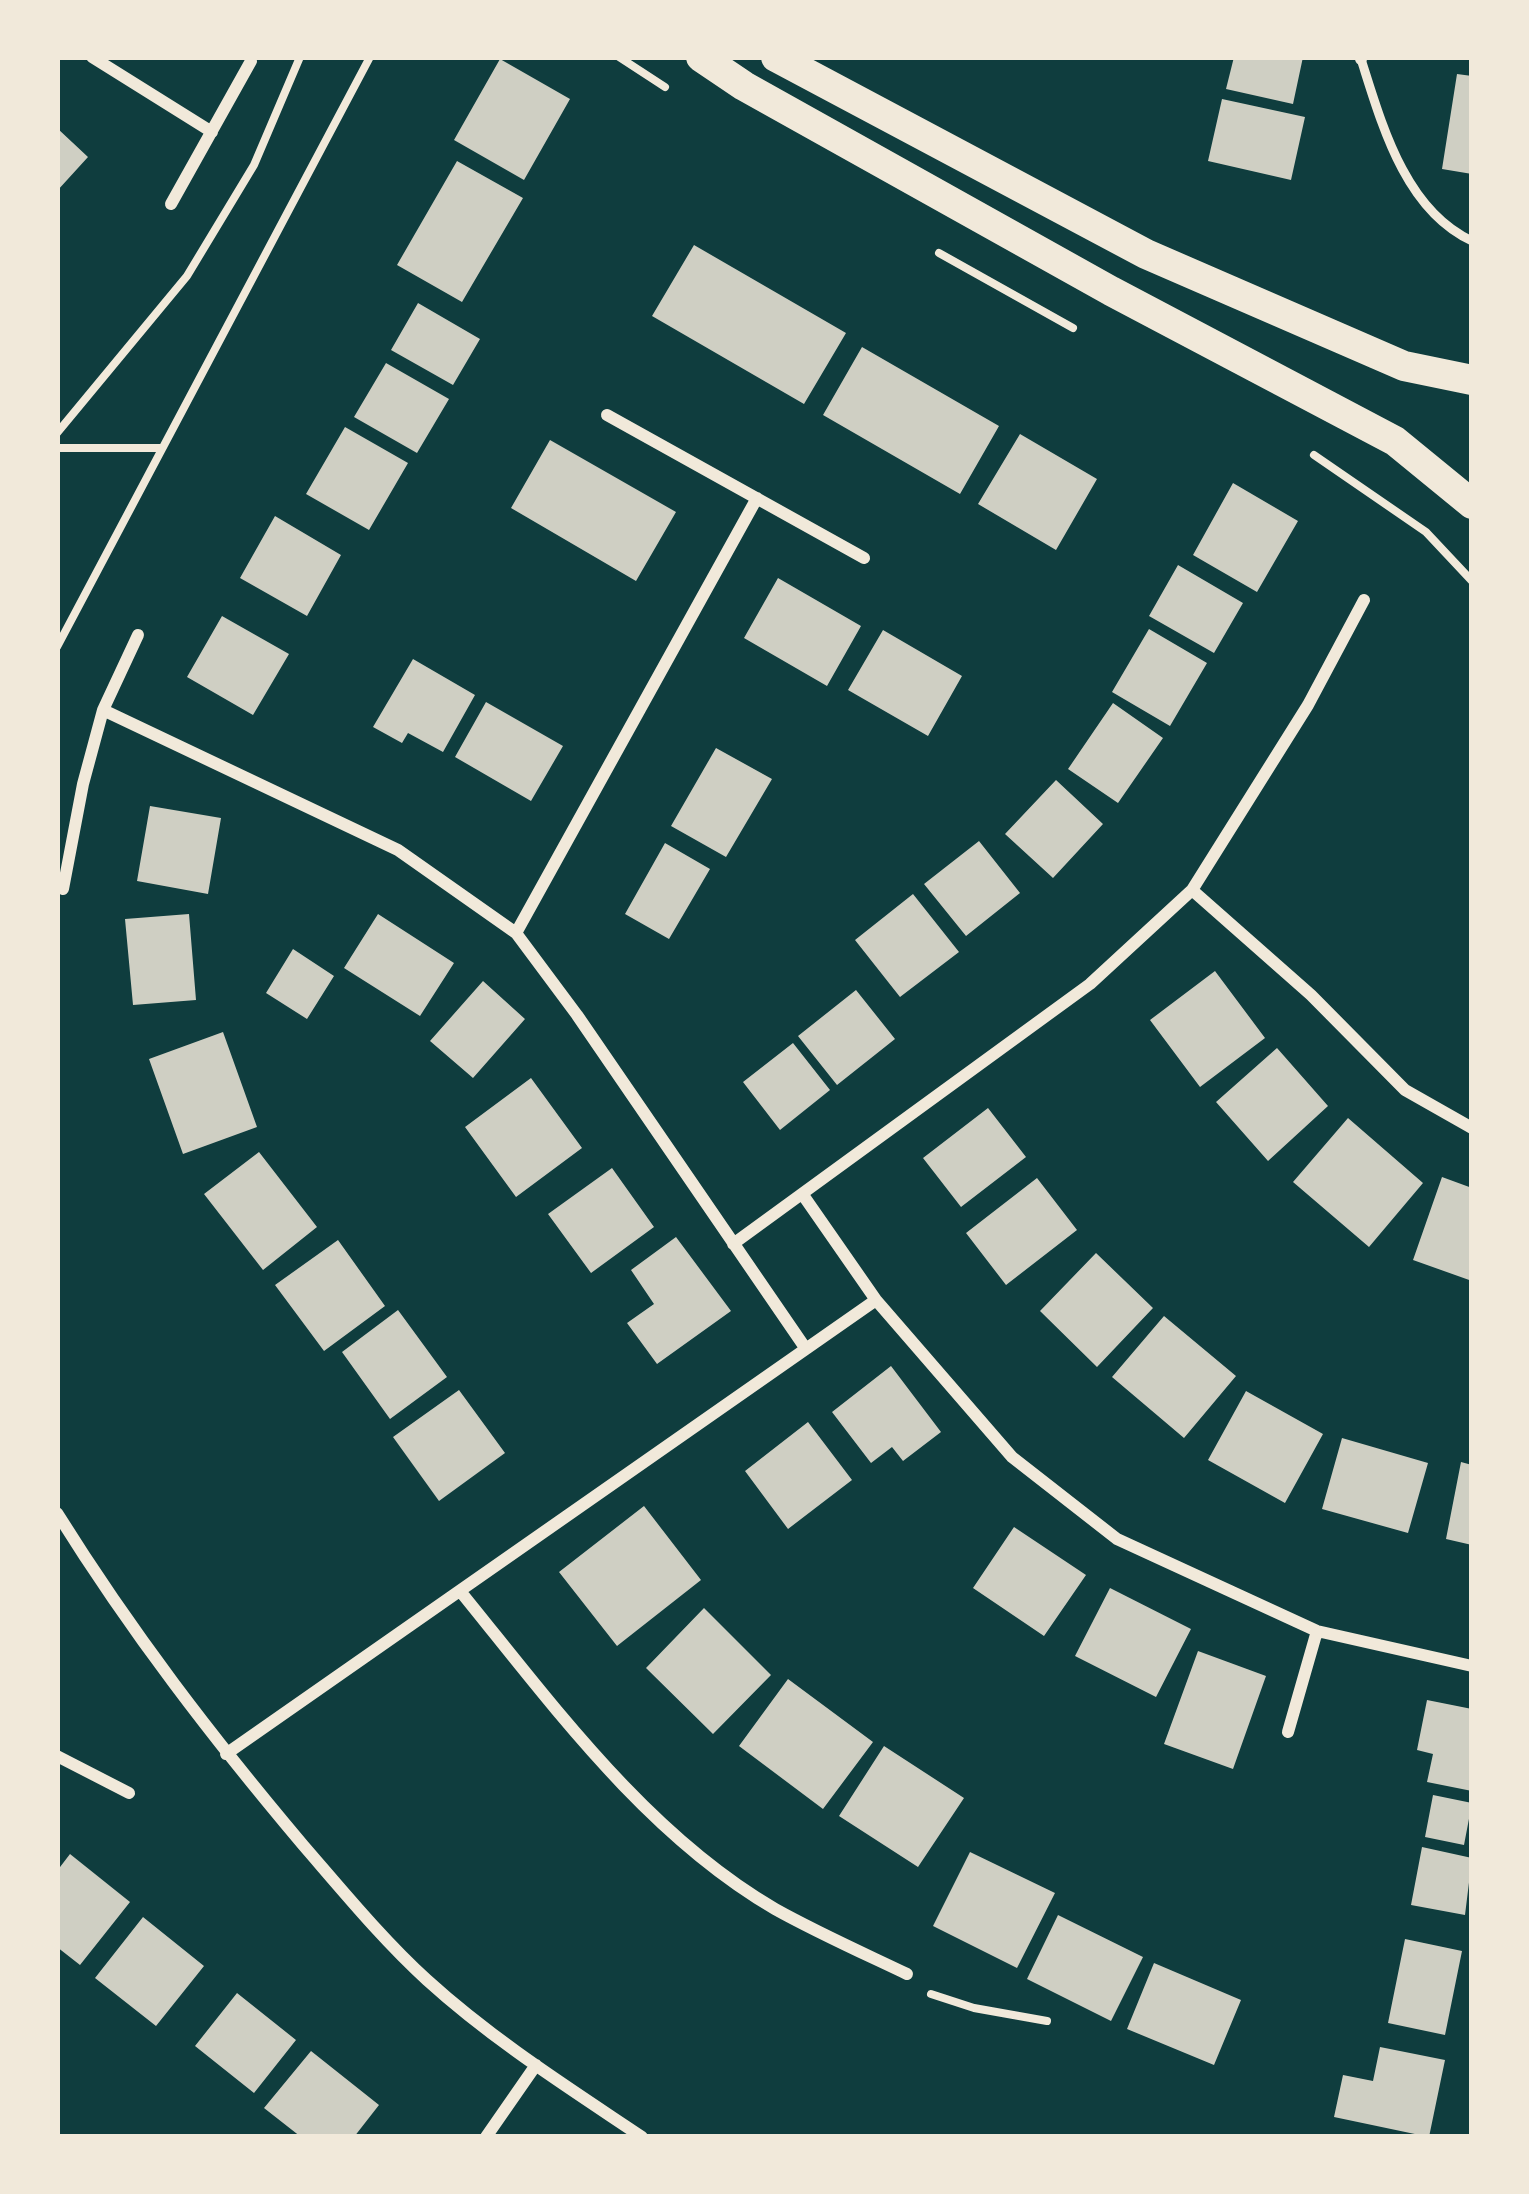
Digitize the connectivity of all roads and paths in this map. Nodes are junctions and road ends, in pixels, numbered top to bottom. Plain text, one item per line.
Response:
1 (92, 57) edge
2 (301, 57) edge
3 (370, 57) edge
4 (701, 57) edge
5 (776, 57) edge
6 (1361, 58) edge
7 (251, 61) dead end
8 (212, 132) junction
9 (171, 204) dead end
10 (1472, 241) edge
11 (1472, 380) edge
12 (607, 415) dead end
13 (57, 433) edge
14 (57, 448) edge
15 (163, 448) junction
16 (757, 498) junction
17 (1472, 504) edge
18 (864, 558) dead end
19 (1364, 600) dead end
20 (138, 635) dead end
21 (57, 647) edge
22 (103, 710) junction
23 (63, 889) dead end
24 (1192, 890) junction
25 (516, 933) junction
26 (1472, 1128) edge
27 (803, 1195) junction
28 (733, 1244) junction
29 (876, 1300) junction
30 (806, 1349) junction
31 (57, 1514) edge
32 (460, 1591) junction
33 (1317, 1631) junction
34 (1472, 1666) edge
35 (1288, 1732) dead end
36 (226, 1754) junction
37 (57, 1756) edge
38 (129, 1793) dead end
39 (907, 1975) joint
40 (1047, 2021) dead end
41 (536, 2065) junction
42 (486, 2137) edge
43 (642, 2137) edge

1 - 8 street
2 - 13 path
3 - 15 path
4 - 17 main road
5 - 11 main road
6 - 10 lane
7 - 8 street
8 - 9 street
12 - 16 street
14 - 15 path
15 - 21 path
16 - 18 street
16 - 25 street
19 - 24 street
20 - 22 street
22 - 23 street
22 - 25 street
24 - 26 street
24 - 27 street
25 - 28 street
27 - 28 street
27 - 29 street
28 - 30 street
29 - 30 street
29 - 33 street
30 - 32 street
31 - 36 street
32 - 36 street
32 - 39 street
33 - 34 street
33 - 35 street
36 - 41 street
37 - 38 street
39 - 40 path
41 - 42 street
41 - 43 street

